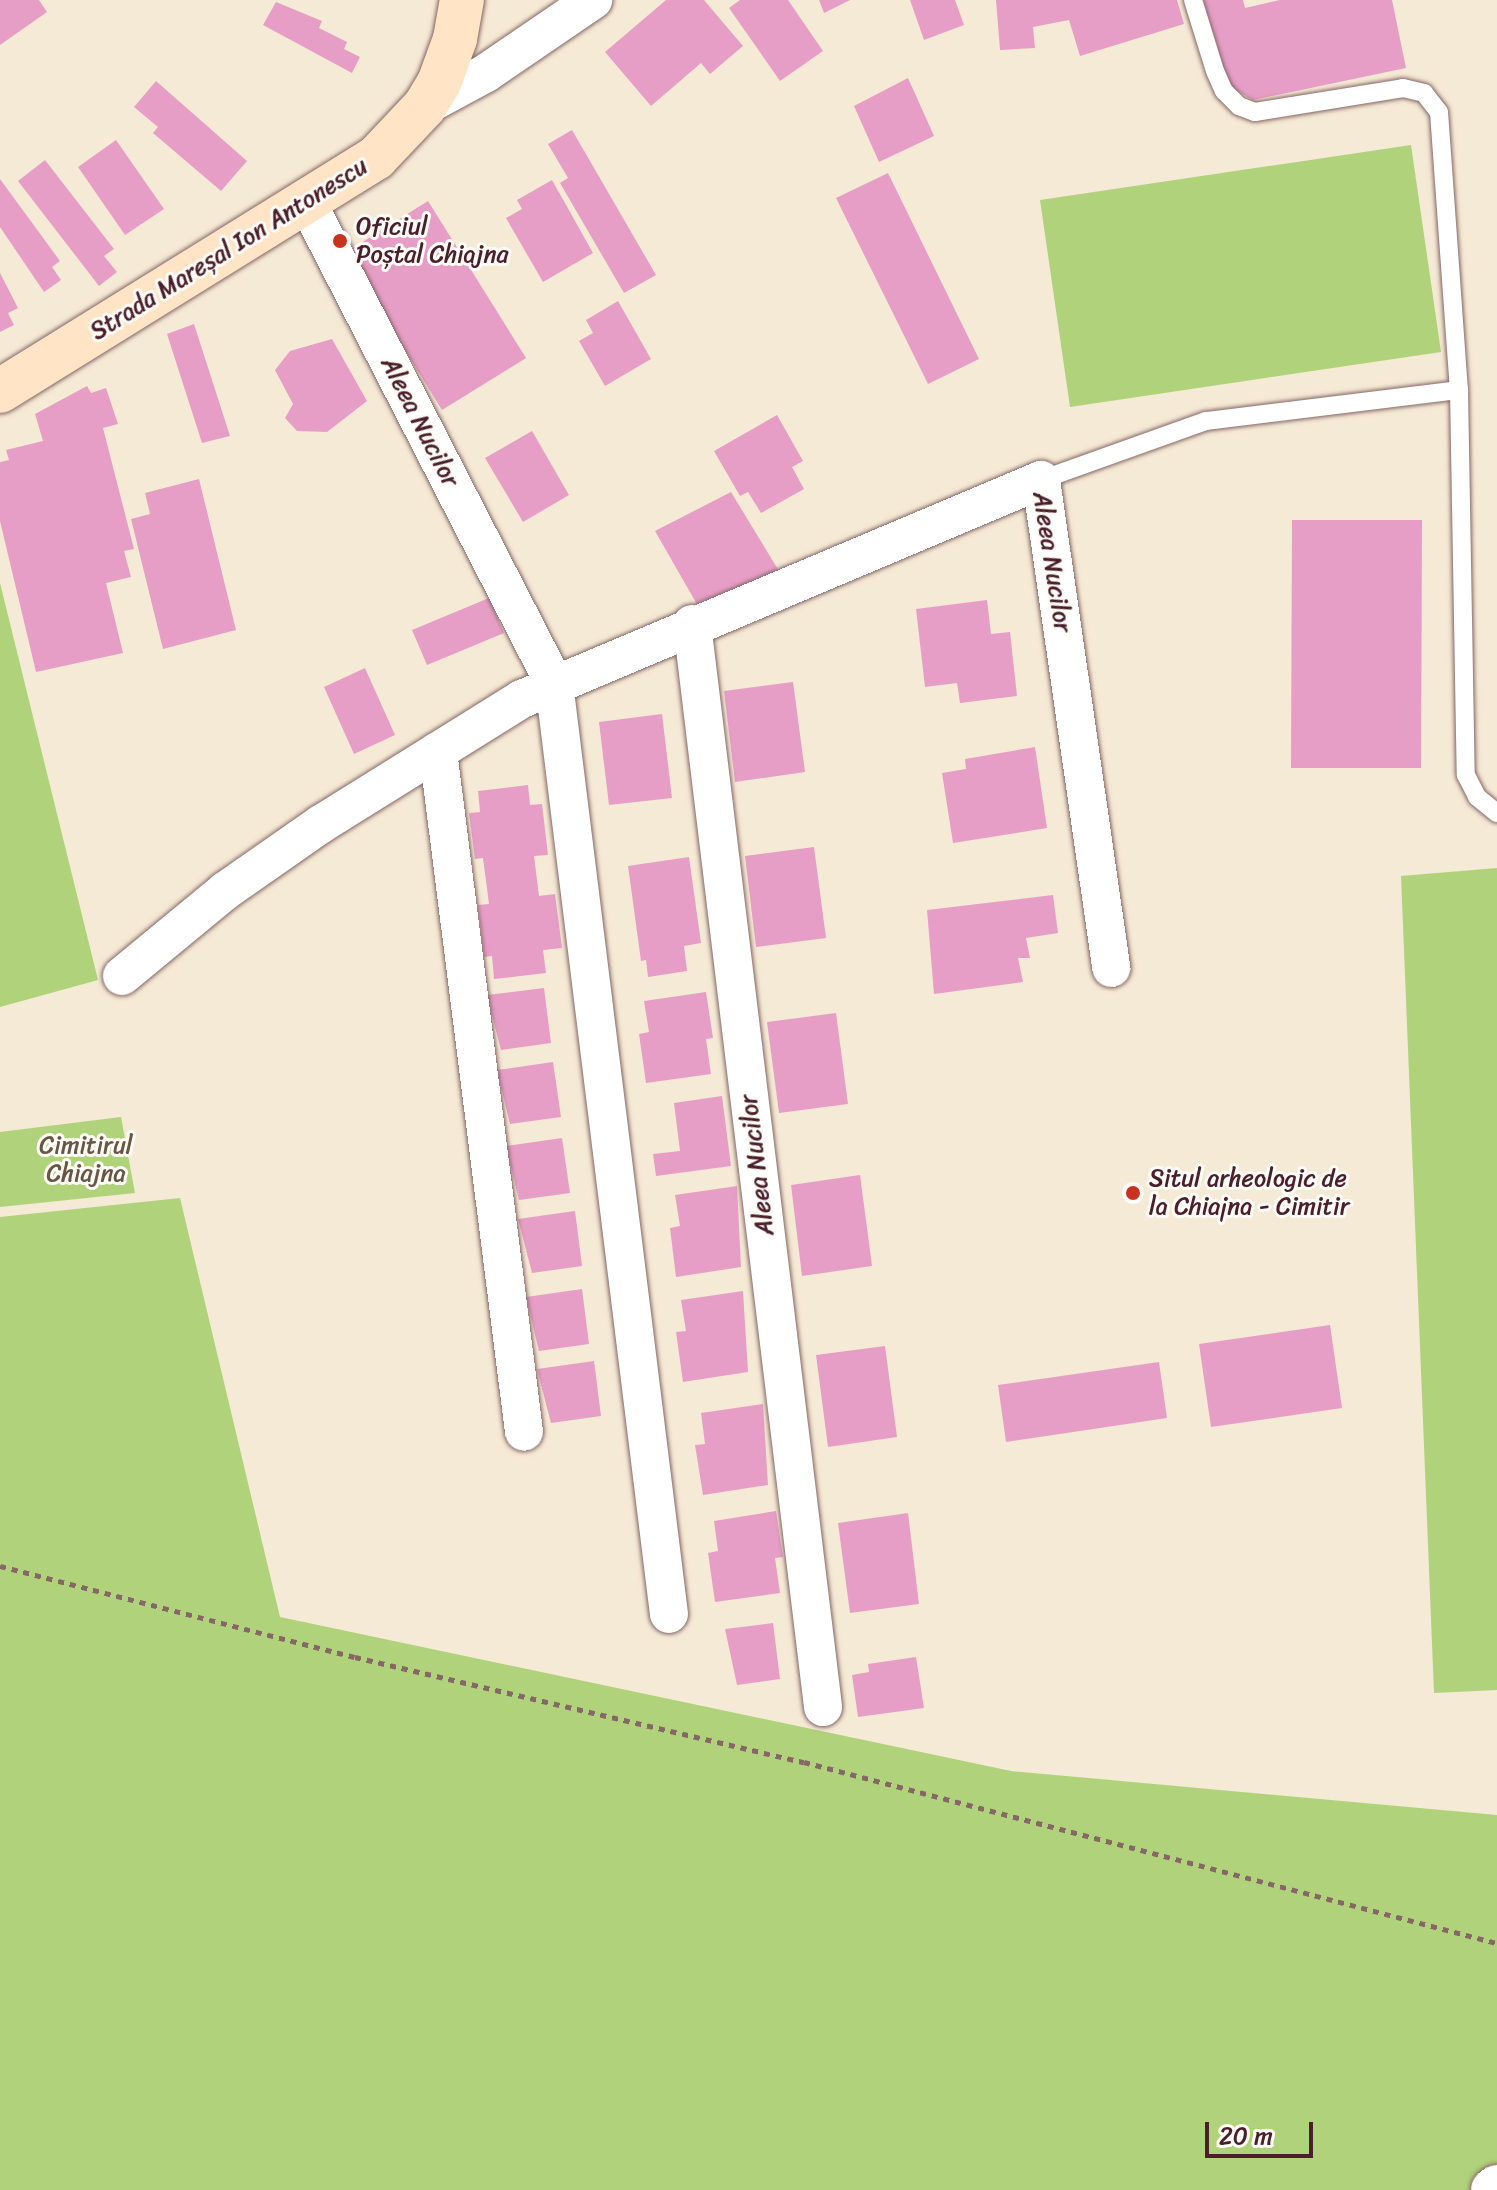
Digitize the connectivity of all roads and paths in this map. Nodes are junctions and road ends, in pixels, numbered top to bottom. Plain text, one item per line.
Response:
1 (593, 0) edge
2 (1193, 0) edge
3 (459, 20) edge
4 (425, 106) junction
5 (308, 204) junction
6 (1459, 390) junction
7 (0, 391) edge
8 (1041, 480) junction
9 (692, 624) junction
10 (554, 683) junction
11 (438, 751) junction
12 (1497, 813) edge
13 (1111, 968) dead end
14 (122, 976) dead end
15 (524, 1432) dead end
16 (0, 1566) edge
17 (669, 1614) dead end
18 (823, 1707) dead end
19 (1497, 1943) edge

1 - 4 street
2 - 6 lane
3 - 4 main road, Strada Mareșal Ion Antonescu
4 - 5 main road, Strada Mareșal Ion Antonescu
5 - 7 main road, Strada Mareșal Ion Antonescu
5 - 10 street, Aleea Nucilor
6 - 8 lane
6 - 12 lane
8 - 9 street, Aleea Nucilor
8 - 13 street, Aleea Nucilor
9 - 10 street, Aleea Nucilor
9 - 18 street, Aleea Nucilor
10 - 11 street, Aleea Nucilor
10 - 17 street, Aleea Nucilor
11 - 14 street, Aleea Nucilor
11 - 15 street
16 - 19 path

